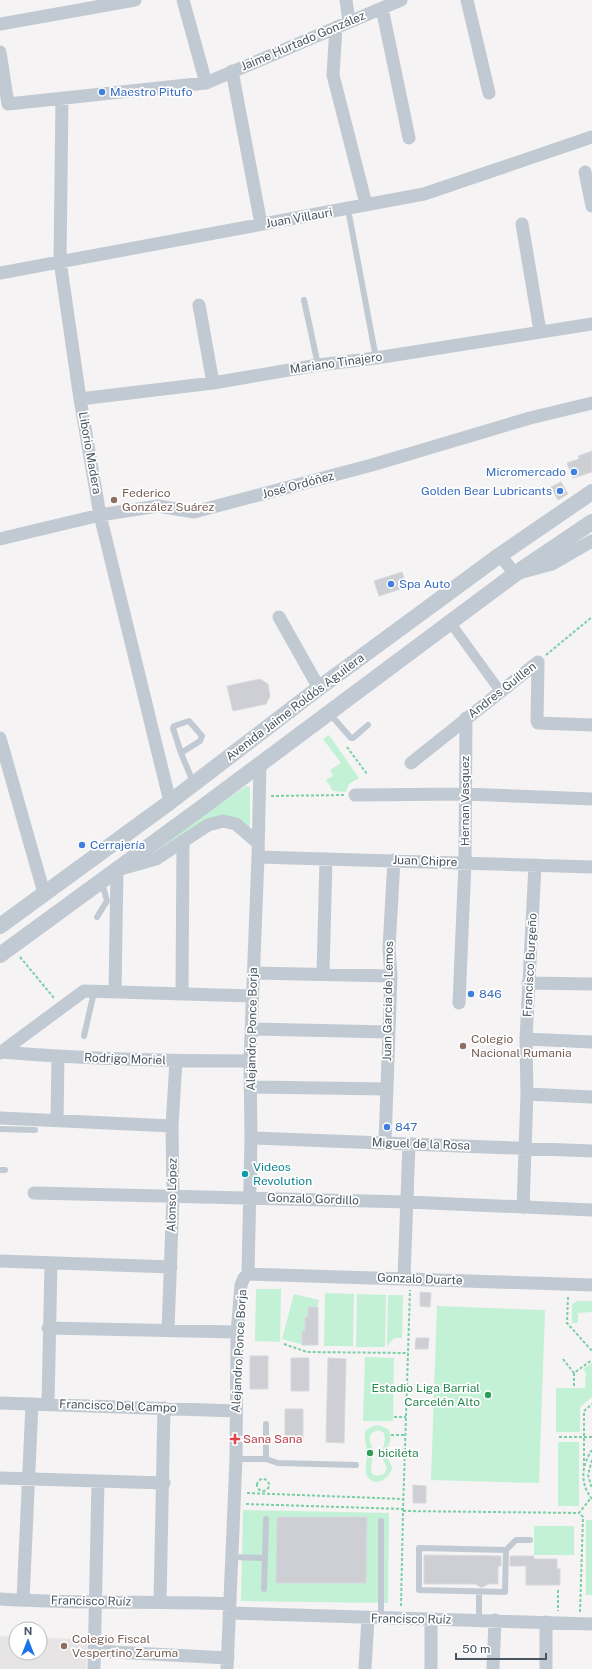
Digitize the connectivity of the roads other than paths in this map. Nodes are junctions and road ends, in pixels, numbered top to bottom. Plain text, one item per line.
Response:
1 (135, 0) edge
2 (184, 0) edge
3 (346, 0) edge
4 (401, 0) edge
5 (468, 0) edge
6 (382, 8) junction
7 (349, 21) junction
8 (0, 24) edge
9 (336, 27) junction
10 (0, 52) edge
11 (232, 72) junction
12 (206, 83) junction
13 (489, 93) dead end
14 (62, 98) junction
15 (592, 137) edge
16 (409, 138) dead end
17 (585, 172) dead end
18 (366, 204) junction
19 (592, 206) edge
20 (348, 209) junction
21 (260, 224) junction
22 (522, 224) dead end
23 (60, 261) junction
24 (0, 273) edge
25 (304, 300) dead end
26 (199, 305) dead end
27 (592, 324) edge
28 (540, 331) junction
29 (376, 358) junction
30 (318, 365) junction
31 (213, 383) junction
32 (80, 399) junction
33 (592, 403) edge
34 (592, 492) edge
35 (100, 515) junction
36 (592, 522) edge
37 (0, 539) edge
38 (592, 541) edge
39 (500, 556) junction
40 (515, 574) junction
41 (417, 616) junction
42 (279, 617) dead end
43 (450, 622) junction
44 (433, 636) junction
45 (319, 688) junction
46 (500, 690) junction
47 (329, 713) junction
48 (466, 718) junction
49 (368, 725) dead end
50 (592, 725) edge
51 (0, 738) edge
52 (181, 753) junction
53 (411, 763) dead end
54 (260, 764) junction
55 (194, 783) junction
56 (465, 794) junction
57 (356, 795) road end
58 (592, 799) edge
59 (170, 802) junction
60 (183, 841) junction
61 (258, 843) junction
62 (258, 857) junction
63 (326, 859) junction
64 (394, 860) junction
65 (465, 862) junction
66 (535, 865) junction
67 (592, 867) edge
68 (117, 870) junction
69 (102, 881) junction
70 (44, 893) junction
71 (97, 917) dead end
72 (0, 926) edge
73 (6, 951) edge
74 (253, 973) junction
75 (323, 974) junction
76 (391, 976) junction
77 (528, 983) junction
78 (592, 984) edge
79 (89, 992) junction
80 (115, 992) junction
81 (182, 993) junction
82 (252, 996) junction
83 (459, 1003) dead end
84 (251, 1029) junction
85 (388, 1032) junction
86 (84, 1036) dead end
87 (526, 1039) junction
88 (592, 1042) edge
89 (0, 1052) edge
90 (58, 1057) junction
91 (176, 1061) junction
92 (250, 1061) junction
93 (250, 1087) junction
94 (387, 1089) junction
95 (528, 1094) junction
96 (592, 1097) edge
97 (0, 1118) edge
98 (57, 1120) junction
99 (172, 1126) junction
100 (0, 1129) edge
101 (35, 1130) dead end
102 (251, 1138) junction
103 (385, 1142) junction
104 (409, 1144) junction
105 (525, 1149) junction
106 (592, 1151) edge
107 (34, 1193) dead end
108 (173, 1196) junction
109 (250, 1197) junction
110 (407, 1202) junction
111 (523, 1208) junction
112 (592, 1210) edge
113 (0, 1261) edge
114 (51, 1263) junction
115 (171, 1267) junction
116 (248, 1274) junction
117 (407, 1278) junction
118 (592, 1285) edge
119 (48, 1328) junction
120 (168, 1330) junction
121 (237, 1332) junction
122 (0, 1403) edge
123 (32, 1404) junction
124 (48, 1404) junction
125 (164, 1408) junction
126 (236, 1411) junction
127 (266, 1424) dead end
128 (236, 1459) junction
129 (266, 1459) junction
130 (356, 1465) dead end
131 (0, 1478) edge
132 (29, 1479) junction
133 (98, 1481) junction
134 (164, 1483) junction
135 (266, 1519) dead end
136 (381, 1521) dead end
137 (530, 1540) dead end
138 (506, 1550) junction
139 (232, 1557) junction
140 (265, 1558) junction
141 (264, 1589) dead end
142 (479, 1592) junction
143 (0, 1599) edge
144 (23, 1600) junction
145 (94, 1602) junction
146 (160, 1602) junction
147 (230, 1608) junction
148 (368, 1618) junction
149 (381, 1618) junction
150 (431, 1620) junction
151 (479, 1620) junction
152 (495, 1620) junction
153 (546, 1622) junction
154 (586, 1624) edge
155 (94, 1651) junction
156 (228, 1664) edge
157 (94, 1669) edge
158 (366, 1669) edge
159 (431, 1669) edge
160 (493, 1669) edge
161 (546, 1669) edge

1 - 8 street
2 - 12 street
3 - 7 street
4 - 6 street, Jaime Hurtado González
5 - 13 street
6 - 7 street, Jaime Hurtado González
6 - 16 street
7 - 9 street, Jaime Hurtado González
9 - 11 street, Jaime Hurtado González
9 - 18 street
10 - 14 street, Jaime Hurtado González
11 - 12 street, Jaime Hurtado González
11 - 21 street
12 - 14 street, Jaime Hurtado González
14 - 23 street, Liborio Madera
15 - 18 street, Juan Villauri
17 - 19 street
18 - 20 street, Juan Villauri
20 - 21 street, Juan Villauri
20 - 29 lane
21 - 23 street, Juan Villauri
22 - 28 street
23 - 24 street, Juan Villauri
23 - 32 street, Liborio Madera
25 - 30 lane
26 - 31 street
27 - 28 street, Mariano Tinajero
28 - 29 street, Mariano Tinajero
29 - 30 street, Mariano Tinajero
30 - 31 street, Mariano Tinajero
31 - 32 street, Mariano Tinajero
32 - 35 street, Liborio Madera
33 - 35 street, José Ordóñez
34 - 39 street, Avenida Jaime Roldós Aguilera
35 - 37 street, José Ordóñez
35 - 59 street, Liborio Madera
36 - 40 street, Avenida Jaime Roldós Aguilera
38 - 40 street
39 - 40 street
39 - 41 street, Avenida Jaime Roldós Aguilera
40 - 43 street, Avenida Jaime Roldós Aguilera
41 - 44 street
41 - 45 street, Avenida Jaime Roldós Aguilera
42 - 45 street
43 - 44 street, Avenida Jaime Roldós Aguilera
43 - 46 street
44 - 47 street, Avenida Jaime Roldós Aguilera
45 - 55 street, Avenida Jaime Roldós Aguilera
46 - 48 street, Andres Guillen
46 - 50 street, Andres Guillen
47 - 49 lane
47 - 54 street, Avenida Jaime Roldós Aguilera
48 - 53 street, Andres Guillen
48 - 56 street, Hernan Vasquez
51 - 70 street
52 - 52 lane
52 - 55 lane
54 - 61 street, Alejandro Ponce Borja
54 - 68 street, Avenida Jaime Roldós Aguilera
55 - 59 street, Avenida Jaime Roldós Aguilera
56 - 57 street
56 - 58 street
56 - 65 street, Hernan Vasquez
59 - 70 street, Avenida Jaime Roldós Aguilera
60 - 61 street
60 - 68 street
60 - 81 street
61 - 62 street, Alejandro Ponce Borja
62 - 63 street, Juan Chipre
62 - 74 street, Alejandro Ponce Borja
63 - 64 street, Juan Chipre
63 - 75 street
64 - 65 street, Juan Chipre
64 - 76 street, Juan Garcia de Lemos
65 - 66 street, Juan Chipre
65 - 83 street, Hernan Vasquez
66 - 67 street, Juan Chipre
66 - 77 street, Francisco Burgeño
68 - 69 street, Avenida Jaime Roldós Aguilera
68 - 80 street
69 - 71 lane
69 - 73 street, Avenida Jaime Roldós Aguilera
70 - 72 street, Avenida Jaime Roldós Aguilera
74 - 75 street
74 - 82 street, Alejandro Ponce Borja
75 - 76 street
76 - 85 street, Juan Garcia de Lemos
77 - 78 street
77 - 87 street, Francisco Burgeño
79 - 80 street
79 - 86 lane
79 - 89 street
80 - 81 street
81 - 82 street
82 - 84 street, Alejandro Ponce Borja
84 - 85 street
84 - 92 street, Alejandro Ponce Borja
85 - 94 street, Juan Garcia de Lemos
87 - 88 street
87 - 95 street, Francisco Burgeño
89 - 90 street, Rodrigo Moriel
90 - 91 street, Rodrigo Moriel
90 - 98 street
91 - 92 street, Rodrigo Moriel
91 - 99 street, Alonso López
92 - 93 street, Alejandro Ponce Borja
93 - 94 street
93 - 102 street, Alejandro Ponce Borja
94 - 103 street, Juan Garcia de Lemos
95 - 96 street
95 - 105 street, Francisco Burgeño
97 - 98 street
98 - 99 street
99 - 108 street, Alonso López
100 - 101 lane
102 - 103 street, Miguel de la Rosa
102 - 109 street, Alejandro Ponce Borja
103 - 104 street, Miguel de la Rosa
104 - 105 street, Miguel de la Rosa
104 - 110 street
105 - 106 street, Miguel de la Rosa
105 - 111 street, Francisco Burgeño
107 - 108 street, Gonzalo Gordillo
108 - 109 street, Gonzalo Gordillo
108 - 115 street, Alonso López
109 - 110 street, Gonzalo Gordillo
109 - 116 street, Alejandro Ponce Borja
110 - 111 street, Gonzalo Gordillo
110 - 117 street
111 - 112 street, Gonzalo Gordillo
113 - 114 street
114 - 115 street
114 - 119 street
115 - 120 street, Alonso López
116 - 117 street, Gonzalo Duarte
116 - 121 street, Alejandro Ponce Borja
117 - 118 street, Gonzalo Duarte
119 - 120 street
119 - 124 street
120 - 121 street
121 - 126 street, Alejandro Ponce Borja
122 - 123 street, Francisco Del Campo
123 - 124 street, Francisco Del Campo
123 - 132 street
124 - 125 street, Francisco Del Campo
125 - 126 street, Francisco Del Campo
125 - 134 street
126 - 128 street, Alejandro Ponce Borja
127 - 129 lane
128 - 129 lane
128 - 139 street, Alejandro Ponce Borja
129 - 130 lane
131 - 132 street
132 - 133 street
132 - 144 street
133 - 134 street
133 - 145 street
134 - 146 street
135 - 140 lane
136 - 149 lane
137 - 138 lane
138 - 142 lane
138 - 142 lane
139 - 140 lane
139 - 147 street, Alejandro Ponce Borja
140 - 141 lane
142 - 151 lane
143 - 144 street, Francisco Ruíz
144 - 145 street, Francisco Ruíz
145 - 146 street, Francisco Ruíz
145 - 155 street
146 - 147 street, Francisco Ruíz
147 - 148 street, Francisco Ruíz
147 - 156 street, Alejandro Ponce Borja
148 - 149 street, Francisco Ruíz
148 - 158 street
149 - 150 street, Francisco Ruíz
150 - 151 street, Francisco Ruíz
150 - 159 street
151 - 152 street, Francisco Ruíz
152 - 153 street, Francisco Ruíz
152 - 160 street
153 - 154 street, Francisco Ruíz
153 - 161 street
155 - 156 street
155 - 157 street

